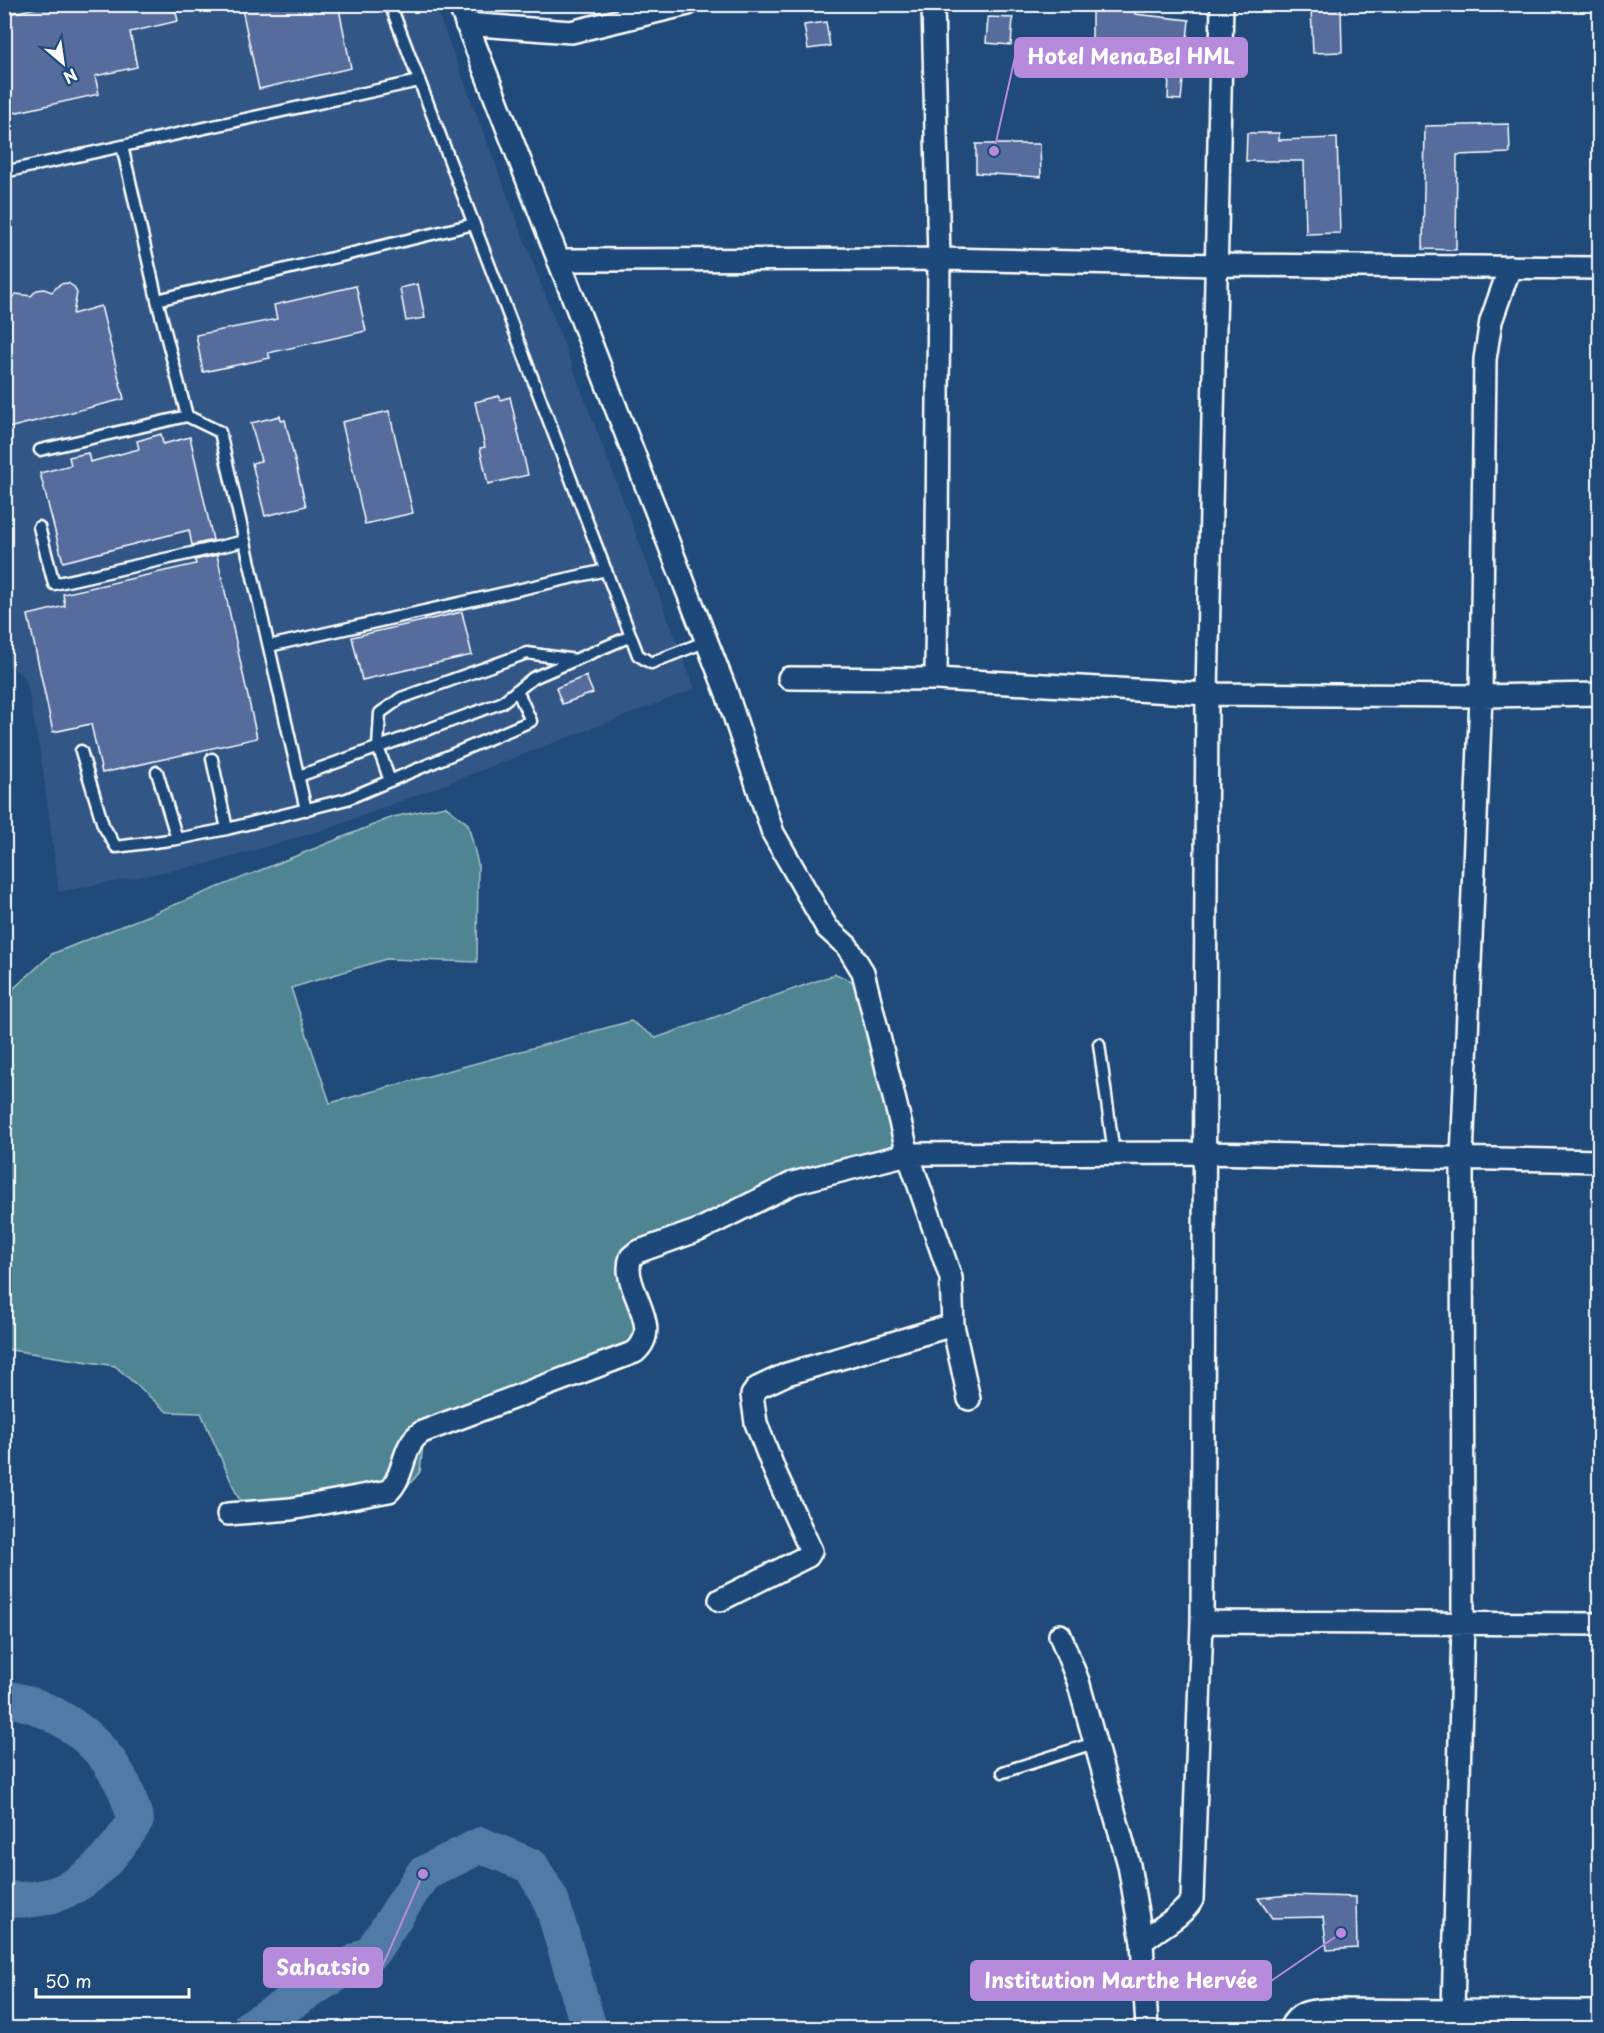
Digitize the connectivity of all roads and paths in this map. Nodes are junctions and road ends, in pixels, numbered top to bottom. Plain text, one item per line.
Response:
1 (390, 4) edge
2 (688, 4) edge
3 (933, 4) edge
4 (1222, 4) edge
5 (462, 14) edge
6 (419, 81) junction
7 (122, 146) junction
8 (4, 172) edge
9 (474, 224) junction
10 (939, 259) junction
11 (558, 260) junction
12 (1218, 265) junction
13 (1510, 267) junction
14 (1599, 268) edge
15 (157, 300) junction
16 (187, 416) junction
17 (40, 450) dead end
18 (39, 527) dead end
19 (245, 541) junction
20 (606, 570) junction
21 (631, 636) junction
22 (706, 641) junction
23 (269, 646) junction
24 (576, 660) junction
25 (789, 678) dead end
26 (936, 680) junction
27 (517, 690) junction
28 (1207, 694) junction
29 (1599, 694) edge
30 (1481, 696) junction
31 (378, 747) junction
32 (81, 751) dead end
33 (212, 759) dead end
34 (157, 772) dead end
35 (299, 776) junction
36 (390, 780) junction
37 (306, 810) junction
38 (227, 829) junction
39 (177, 839) junction
40 (1099, 1044) dead end
41 (1203, 1153) junction
42 (908, 1154) junction
43 (1114, 1154) junction
44 (1462, 1158) junction
45 (1599, 1161) edge
46 (953, 1325) junction
47 (969, 1399) dead end
48 (228, 1514) dead end
49 (720, 1600) dead end
50 (1202, 1622) junction
51 (1463, 1623) junction
52 (1599, 1624) edge
53 (1060, 1635) dead end
54 (1094, 1743) junction
55 (1003, 1772) dead end
56 (1142, 1942) junction
57 (1453, 2012) junction
58 (1599, 2012) edge
59 (1147, 2028) edge
60 (1290, 2028) edge

1 - 6 lane
2 - 5 street
3 - 10 street
4 - 12 street
5 - 11 street
6 - 7 lane
6 - 9 lane
7 - 8 lane
7 - 15 lane
9 - 15 lane
9 - 20 lane
10 - 11 street
10 - 12 street
10 - 26 street
11 - 22 street
12 - 13 street
12 - 28 street
13 - 14 street
13 - 30 street
15 - 16 lane
16 - 17 lane
16 - 19 lane
18 - 19 lane
19 - 23 lane
20 - 21 lane
20 - 23 lane
21 - 22 lane
21 - 24 lane
22 - 42 street
23 - 35 lane
24 - 27 lane
24 - 31 lane
25 - 26 street
26 - 28 street
27 - 31 lane
27 - 36 lane
28 - 30 street
28 - 41 street
29 - 30 street
30 - 44 street
31 - 35 lane
31 - 36 lane
32 - 39 lane
33 - 38 lane
34 - 39 lane
35 - 37 lane
36 - 37 lane
37 - 38 lane
38 - 39 lane
40 - 43 lane
41 - 43 street
41 - 44 street
41 - 50 street
42 - 43 street
42 - 46 street
42 - 48 street
44 - 45 street
44 - 51 street
46 - 47 street
46 - 49 street
50 - 51 street
50 - 56 street
51 - 52 street
51 - 57 street
53 - 54 street
54 - 55 lane
54 - 56 street
56 - 59 street
57 - 58 street
57 - 60 street

